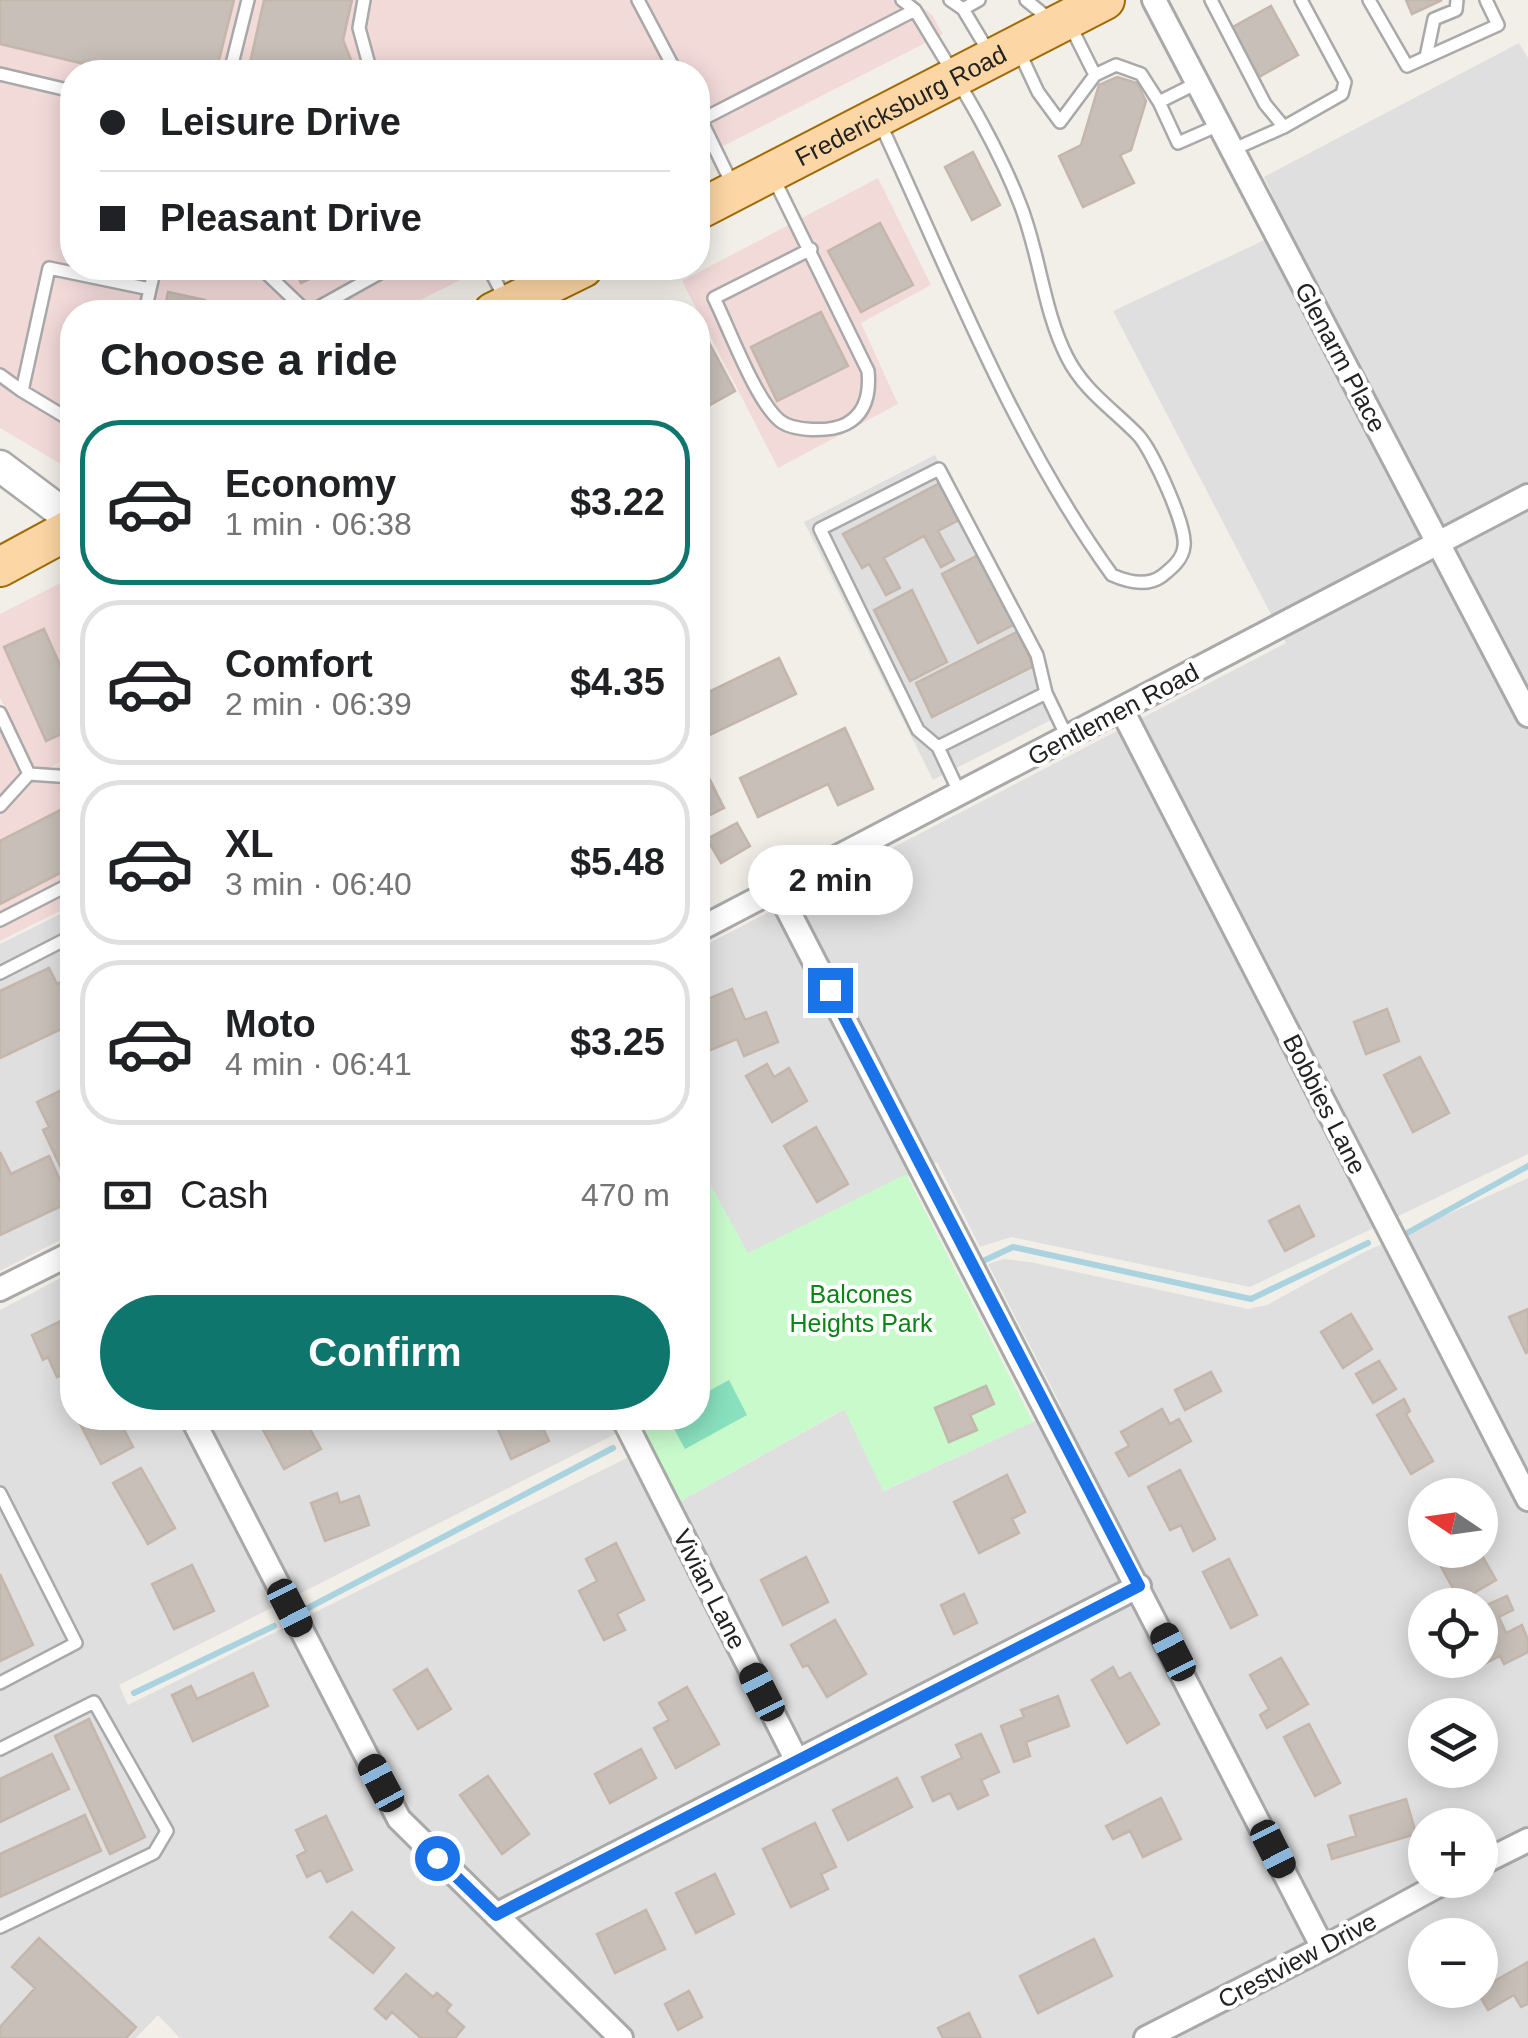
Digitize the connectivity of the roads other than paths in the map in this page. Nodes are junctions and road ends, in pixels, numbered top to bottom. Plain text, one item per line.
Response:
1 (248, 0) edge
2 (364, 0) edge
3 (638, 0) edge
4 (902, 0) edge
5 (950, 0) edge
6 (980, 0) edge
7 (1026, 0) edge
8 (1154, 0) edge
9 (1211, 0) edge
10 (1302, 0) edge
11 (1369, 0) edge
12 (1458, 0) edge
13 (1486, 0) edge
14 (915, 10) junction
15 (964, 10) junction
16 (1083, 10) edge
17 (1004, 51) junction
18 (1426, 57) junction
19 (233, 60) edge
20 (368, 60) edge
21 (670, 60) edge
22 (0, 74) edge
23 (1095, 75) junction
24 (954, 76) junction
25 (1197, 83) junction
26 (60, 88) edge
27 (1159, 102) junction
28 (710, 112) edge
29 (878, 118) junction
30 (1219, 125) junction
31 (1284, 127) junction
32 (710, 140) edge
33 (1232, 150) junction
34 (771, 173) junction
35 (736, 191) junction
36 (710, 204) edge
37 (810, 249) junction
38 (60, 270) edge
39 (104, 280) edge
40 (152, 280) edge
41 (274, 280) edge
42 (366, 280) edge
43 (559, 280) edge
44 (150, 290) junction
45 (148, 300) edge
46 (295, 300) edge
47 (330, 300) edge
48 (519, 300) edge
49 (0, 375) edge
50 (22, 391) junction
51 (60, 414) edge
52 (0, 466) edge
53 (1528, 496) edge
54 (60, 511) edge
55 (60, 534) edge
56 (1438, 542) junction
57 (0, 566) edge
58 (1046, 694) junction
59 (1122, 710) junction
60 (0, 714) edge
61 (1528, 715) edge
62 (1068, 738) junction
63 (938, 747) junction
64 (29, 774) junction
65 (60, 776) edge
66 (960, 794) junction
67 (0, 806) edge
68 (777, 888) junction
69 (60, 889) edge
70 (0, 920) edge
71 (710, 924) edge
72 (60, 942) edge
73 (0, 973) edge
74 (60, 1259) edge
75 (0, 1289) edge
76 (198, 1430) edge
77 (629, 1430) edge
78 (0, 1493) edge
79 (1528, 1499) edge
80 (1139, 1586) junction
81 (0, 1683) edge
82 (0, 1750) edge
83 (798, 1761) junction
84 (1528, 1840) edge
85 (1498, 1855) edge
86 (1415, 1898) edge
87 (496, 1915) junction
88 (0, 1927) edge
89 (1324, 1948) junction
90 (620, 2038) edge
91 (1146, 2038) edge

1 - 19 lane
2 - 20 lane
3 - 21 lane
4 - 14 lane
5 - 15 lane
6 - 15 lane
7 - 16 lane
8 - 25 street, Glenarm Place
9 - 31 lane
10 - 31 lane
11 - 18 lane
12 - 18 lane
13 - 18 lane
14 - 24 lane
14 - 28 lane
15 - 17 lane
16 - 17 main road, Fredericksburg Road
16 - 23 lane
17 - 23 lane
17 - 24 main road, Fredericksburg Road
22 - 26 lane
23 - 27 lane
24 - 29 main road, Fredericksburg Road
24 - 29 lane
25 - 27 lane
25 - 30 street, Glenarm Place
27 - 30 lane
29 - 34 main road, Fredericksburg Road
30 - 33 street, Glenarm Place
31 - 33 lane
32 - 35 lane
33 - 56 street, Glenarm Place
34 - 35 main road, Fredericksburg Road
34 - 37 lane
35 - 36 main road, Fredericksburg Road
37 - 37 lane
38 - 50 lane
39 - 44 lane
40 - 44 lane
41 - 46 lane
42 - 47 lane
43 - 48 main road
44 - 45 lane
49 - 50 lane
50 - 51 lane
52 - 54 street
53 - 56 street, Gentlemen Road
55 - 57 main road
56 - 59 street, Gentlemen Road
56 - 61 street, Glenarm Place
58 - 62 lane
58 - 63 lane
58 - 63 lane
59 - 62 street, Gentlemen Road
59 - 79 street, Bobbies Lane
60 - 64 lane
62 - 66 street, Gentlemen Road
63 - 66 lane
64 - 65 lane
64 - 67 lane
66 - 68 street, Gentlemen Road
68 - 71 street, Gentlemen Road
68 - 80 street
69 - 70 lane
72 - 73 lane
74 - 75 street
76 - 87 street
77 - 83 street, Vivian Lane
78 - 81 lane
80 - 83 street
80 - 89 street
82 - 88 lane
83 - 87 street
84 - 85 street
86 - 89 street, Crestview Drive
87 - 90 street
89 - 91 street, Crestview Drive

